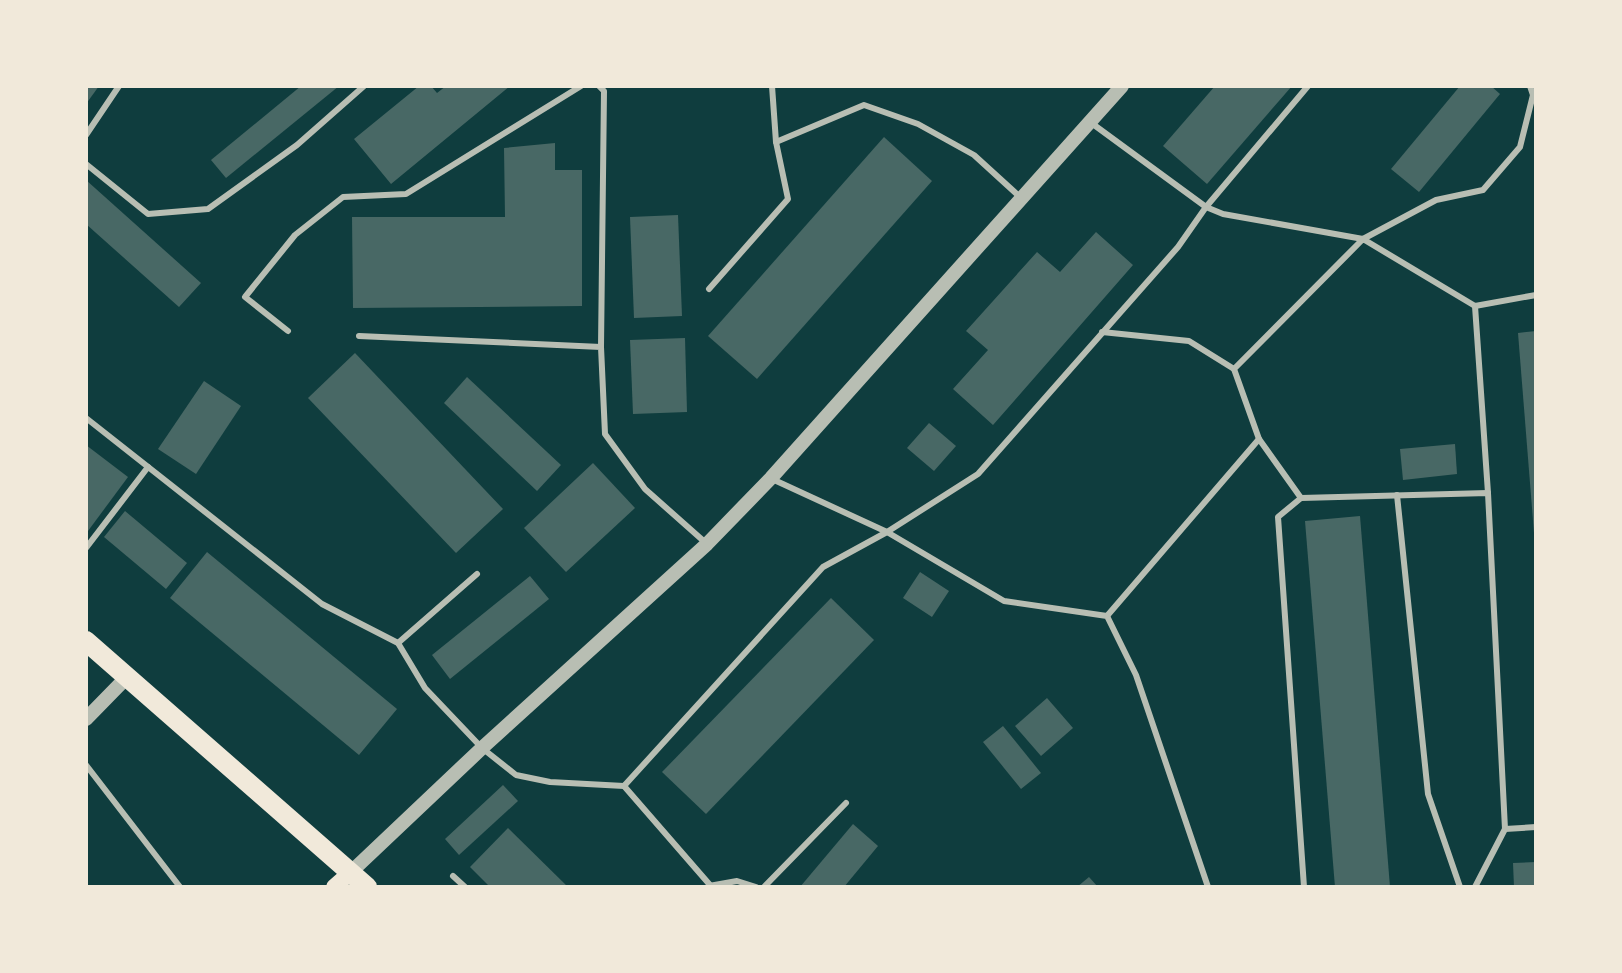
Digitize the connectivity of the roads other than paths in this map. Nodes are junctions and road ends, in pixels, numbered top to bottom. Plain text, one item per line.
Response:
1 (119, 86) edge
2 (364, 86) edge
3 (581, 86) edge
4 (599, 86) edge
5 (772, 86) edge
6 (1122, 86) edge
7 (1308, 86) edge
8 (1530, 86) edge
9 (1534, 95) edge
10 (1090, 122) junction
11 (86, 135) edge
12 (776, 142) junction
13 (86, 164) edge
14 (1020, 197) junction
15 (1206, 207) junction
16 (1363, 239) junction
17 (709, 289) dead end
18 (1536, 295) edge
19 (1475, 306) junction
20 (288, 331) dead end
21 (1102, 332) junction
22 (359, 336) dead end
23 (601, 347) junction
24 (1234, 369) junction
25 (86, 418) edge
26 (1259, 439) junction
27 (148, 467) junction
28 (771, 478) junction
29 (1488, 493) junction
30 (1397, 495) junction
31 (1301, 498) junction
32 (887, 532) junction
33 (707, 544) junction
34 (86, 548) edge
35 (477, 574) dead end
36 (1107, 616) junction
37 (86, 641) edge
38 (398, 643) junction
39 (127, 677) junction
40 (86, 719) edge
41 (482, 748) junction
42 (86, 765) edge
43 (624, 786) junction
44 (846, 803) dead end
45 (1536, 827) edge
46 (1505, 829) junction
47 (351, 872) junction
48 (453, 876) dead end
49 (709, 886) edge
50 (180, 887) edge
51 (334, 887) edge
52 (367, 887) edge
53 (465, 887) edge
54 (756, 887) edge
55 (764, 887) edge
56 (1208, 887) edge
57 (1304, 887) edge
58 (1460, 887) edge
59 (1475, 887) edge

1 - 11 lane
2 - 13 lane
3 - 20 lane
4 - 23 lane
5 - 12 lane
6 - 10 street
7 - 15 lane
8 - 9 lane
9 - 16 lane
10 - 14 street
10 - 15 lane
12 - 14 lane
12 - 17 lane
14 - 28 street
15 - 16 lane
15 - 21 lane
16 - 19 lane
16 - 24 lane
18 - 19 lane
19 - 29 lane
21 - 24 lane
21 - 32 lane
22 - 23 lane
23 - 33 lane
24 - 26 lane
25 - 27 lane
26 - 31 lane
26 - 36 lane
27 - 34 lane
27 - 38 lane
28 - 32 lane
28 - 33 street
29 - 30 lane
29 - 46 lane
30 - 31 lane
30 - 58 lane
31 - 57 lane
32 - 36 lane
32 - 43 lane
33 - 41 street
35 - 38 lane
36 - 56 lane
37 - 39 main road
38 - 41 lane
39 - 40 street
39 - 47 main road
41 - 43 lane
41 - 47 street
42 - 50 lane
43 - 49 lane
44 - 55 lane
45 - 46 lane
46 - 59 lane
47 - 51 main road
47 - 52 main road
48 - 53 lane
49 - 54 lane

